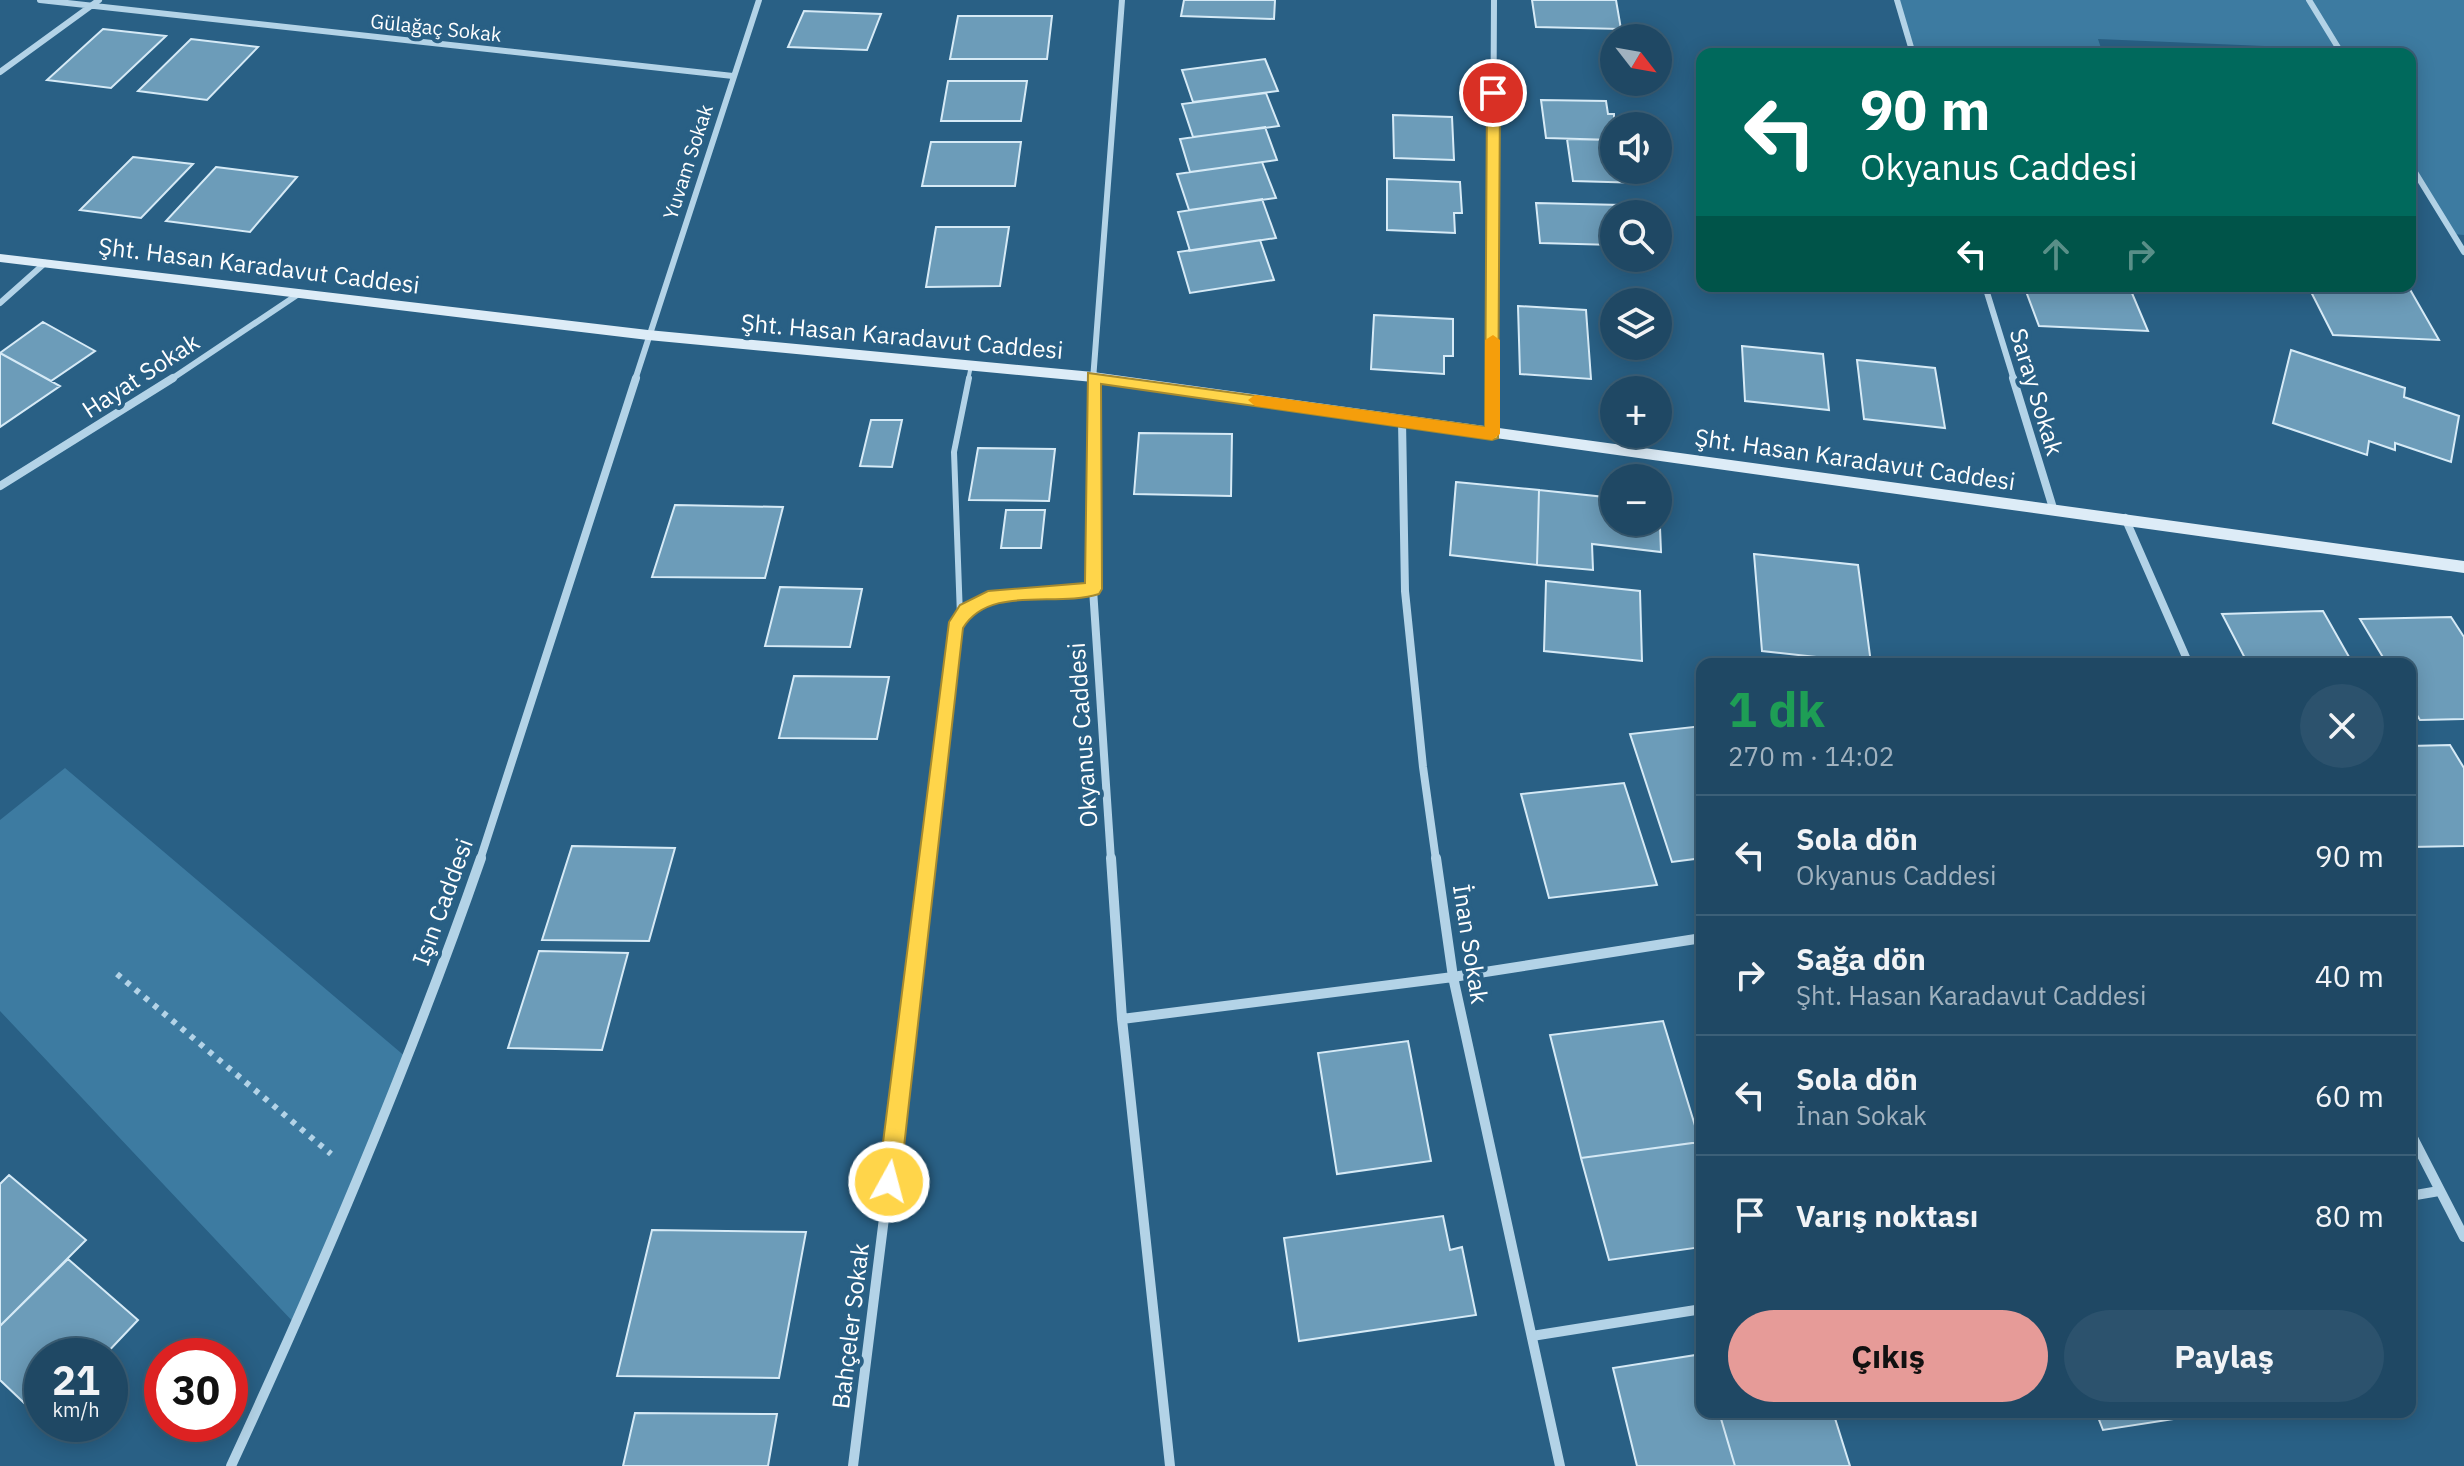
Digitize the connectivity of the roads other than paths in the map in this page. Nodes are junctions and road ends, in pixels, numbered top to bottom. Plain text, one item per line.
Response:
1 (40, 0) edge
2 (99, 0) edge
3 (759, 0) edge
4 (1122, 0) edge
5 (1494, 0) edge
6 (1897, 0) edge
7 (2309, 0) edge
8 (89, 7) junction
9 (1911, 48) edge
10 (2338, 48) edge
11 (0, 72) edge
12 (733, 76) junction
13 (2416, 174) edge
14 (2453, 234) junction
15 (2464, 235) edge
16 (2464, 252) edge
17 (0, 258) edge
18 (45, 263) junction
19 (1987, 292) edge
20 (300, 293) junction
21 (0, 303) edge
22 (648, 335) junction
23 (971, 366) junction
24 (1093, 377) junction
25 (1402, 421) junction
26 (1492, 434) junction
27 (0, 486) edge
28 (2053, 508) junction
29 (2125, 517) junction
30 (2464, 567) edge
31 (1093, 589) junction
32 (960, 617) junction
33 (2186, 658) edge
34 (1696, 939) edge
35 (1453, 977) junction
36 (1122, 1019) junction
37 (2416, 1144) edge
38 (2439, 1191) junction
39 (2416, 1195) edge
40 (2464, 1237) edge
41 (1696, 1310) edge
42 (1532, 1336) junction
43 (231, 1466) edge
44 (853, 1466) edge
45 (1170, 1466) edge
46 (1560, 1466) edge

1 - 8 street, Gülağaç Sokak
2 - 8 street
3 - 12 street, Yuvam Sokak
4 - 24 street, Okyanus Caddesi
5 - 26 street
6 - 9 street
7 - 10 street
8 - 11 street
8 - 12 street, Gülağaç Sokak
12 - 22 street, Yuvam Sokak
13 - 14 street
14 - 15 street
14 - 16 street
17 - 18 street, Şht. Hasan Karadavut Caddesi
18 - 20 street, Şht. Hasan Karadavut Caddesi
18 - 21 street
19 - 28 street, Saray Sokak
20 - 22 street, Şht. Hasan Karadavut Caddesi
20 - 27 street, Hayat Sokak
22 - 23 street, Şht. Hasan Karadavut Caddesi
22 - 43 street, Işın Caddesi
23 - 24 street, Şht. Hasan Karadavut Caddesi
23 - 32 lane
24 - 25 street, Şht. Hasan Karadavut Caddesi
24 - 31 street, Okyanus Caddesi
25 - 26 street, Şht. Hasan Karadavut Caddesi
25 - 35 street, İnan Sokak
26 - 28 street, Şht. Hasan Karadavut Caddesi
28 - 29 street, Şht. Hasan Karadavut Caddesi
29 - 30 street, Şht. Hasan Karadavut Caddesi
29 - 33 street
31 - 32 street
31 - 36 street, Okyanus Caddesi
32 - 44 street, Bahçeler Sokak
34 - 35 street
35 - 36 street
35 - 42 street, İnan Sokak
36 - 45 street, Okyanus Caddesi
37 - 38 street
38 - 39 street
38 - 40 street
41 - 42 street
42 - 46 street, İnan Sokak

